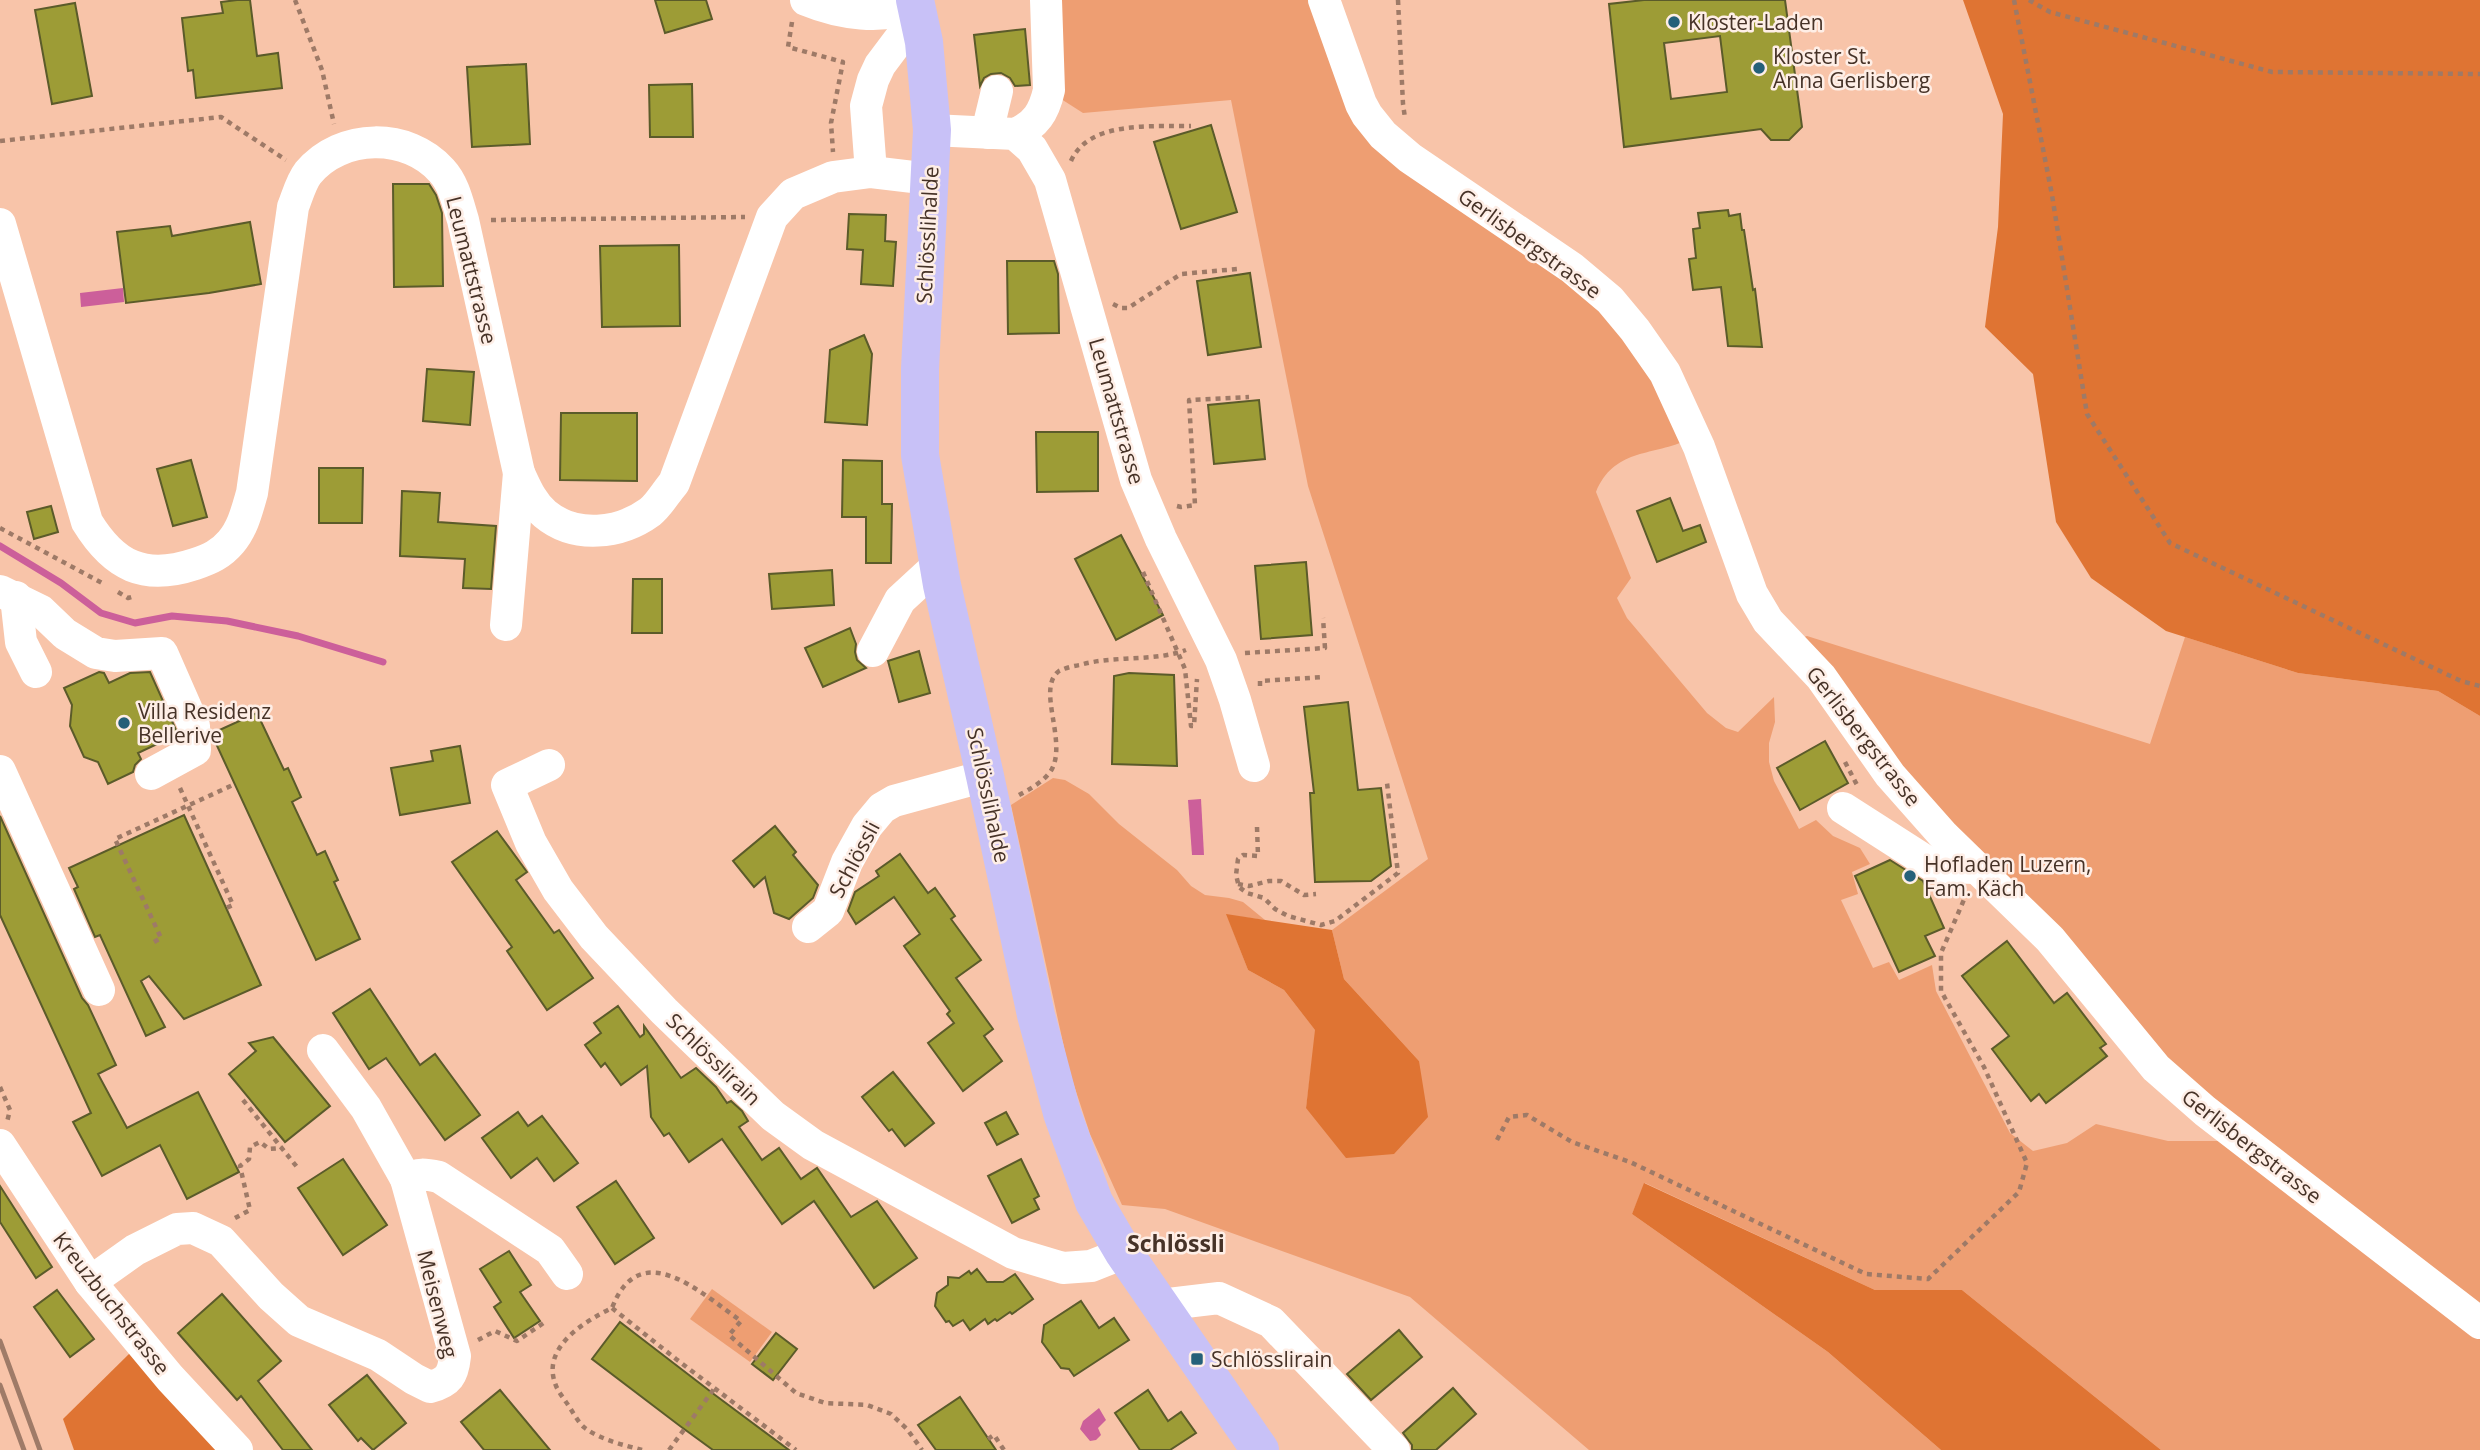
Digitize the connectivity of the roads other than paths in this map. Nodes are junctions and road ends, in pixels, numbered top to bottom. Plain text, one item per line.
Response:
1 (1046, 0) edge
2 (1324, 0) edge
3 (916, 3) edge
4 (799, 6) edge
5 (997, 91) dead end
6 (932, 130) junction
7 (1002, 134) junction
8 (872, 172) junction
9 (930, 179) junction
10 (0, 224) edge
11 (519, 473) junction
12 (938, 565) junction
13 (8, 594) edge
14 (506, 625) dead end
15 (873, 652) dead end
16 (36, 672) dead end
17 (549, 765) dead end
18 (1254, 766) dead end
19 (0, 771) edge
20 (151, 774) dead end
21 (1000, 787) junction
22 (1843, 808) dead end
23 (1977, 868) junction
24 (808, 927) dead end
25 (99, 990) dead end
26 (323, 1049) dead end
27 (2, 1135) edge
28 (405, 1179) junction
29 (1124, 1252) junction
30 (567, 1274) dead end
31 (90, 1282) junction
32 (1160, 1305) junction
33 (2480, 1323) edge
34 (237, 1450) edge
35 (1260, 1450) edge
36 (1394, 1450) edge

1 - 7 street
2 - 23 street, Gerlisbergstrasse
3 - 4 street
3 - 6 main road, Schlösslihalde
3 - 8 street
5 - 7 street
6 - 7 street
6 - 9 main road, Schlösslihalde
7 - 18 street, Leumattstrasse
8 - 9 street, Leumattstrasse
8 - 11 street, Leumattstrasse
9 - 12 main road, Schlösslihalde
10 - 11 street, Leumattstrasse
11 - 14 street
12 - 15 street
12 - 21 main road, Schlösslihalde
13 - 16 street
13 - 20 street
17 - 29 street, Schlösslirain
19 - 25 street
21 - 24 street, Schlössli
21 - 29 main road, Schlösslihalde
22 - 23 street
23 - 33 street, Gerlisbergstrasse
26 - 28 street, Meisenweg
27 - 31 street, Kreuzbuchstrasse
28 - 30 street
28 - 31 street, Meisenweg
29 - 32 main road, Schlösslihalde
31 - 34 street, Kreuzbuchstrasse
32 - 35 main road, Schlösslihalde
32 - 36 street

